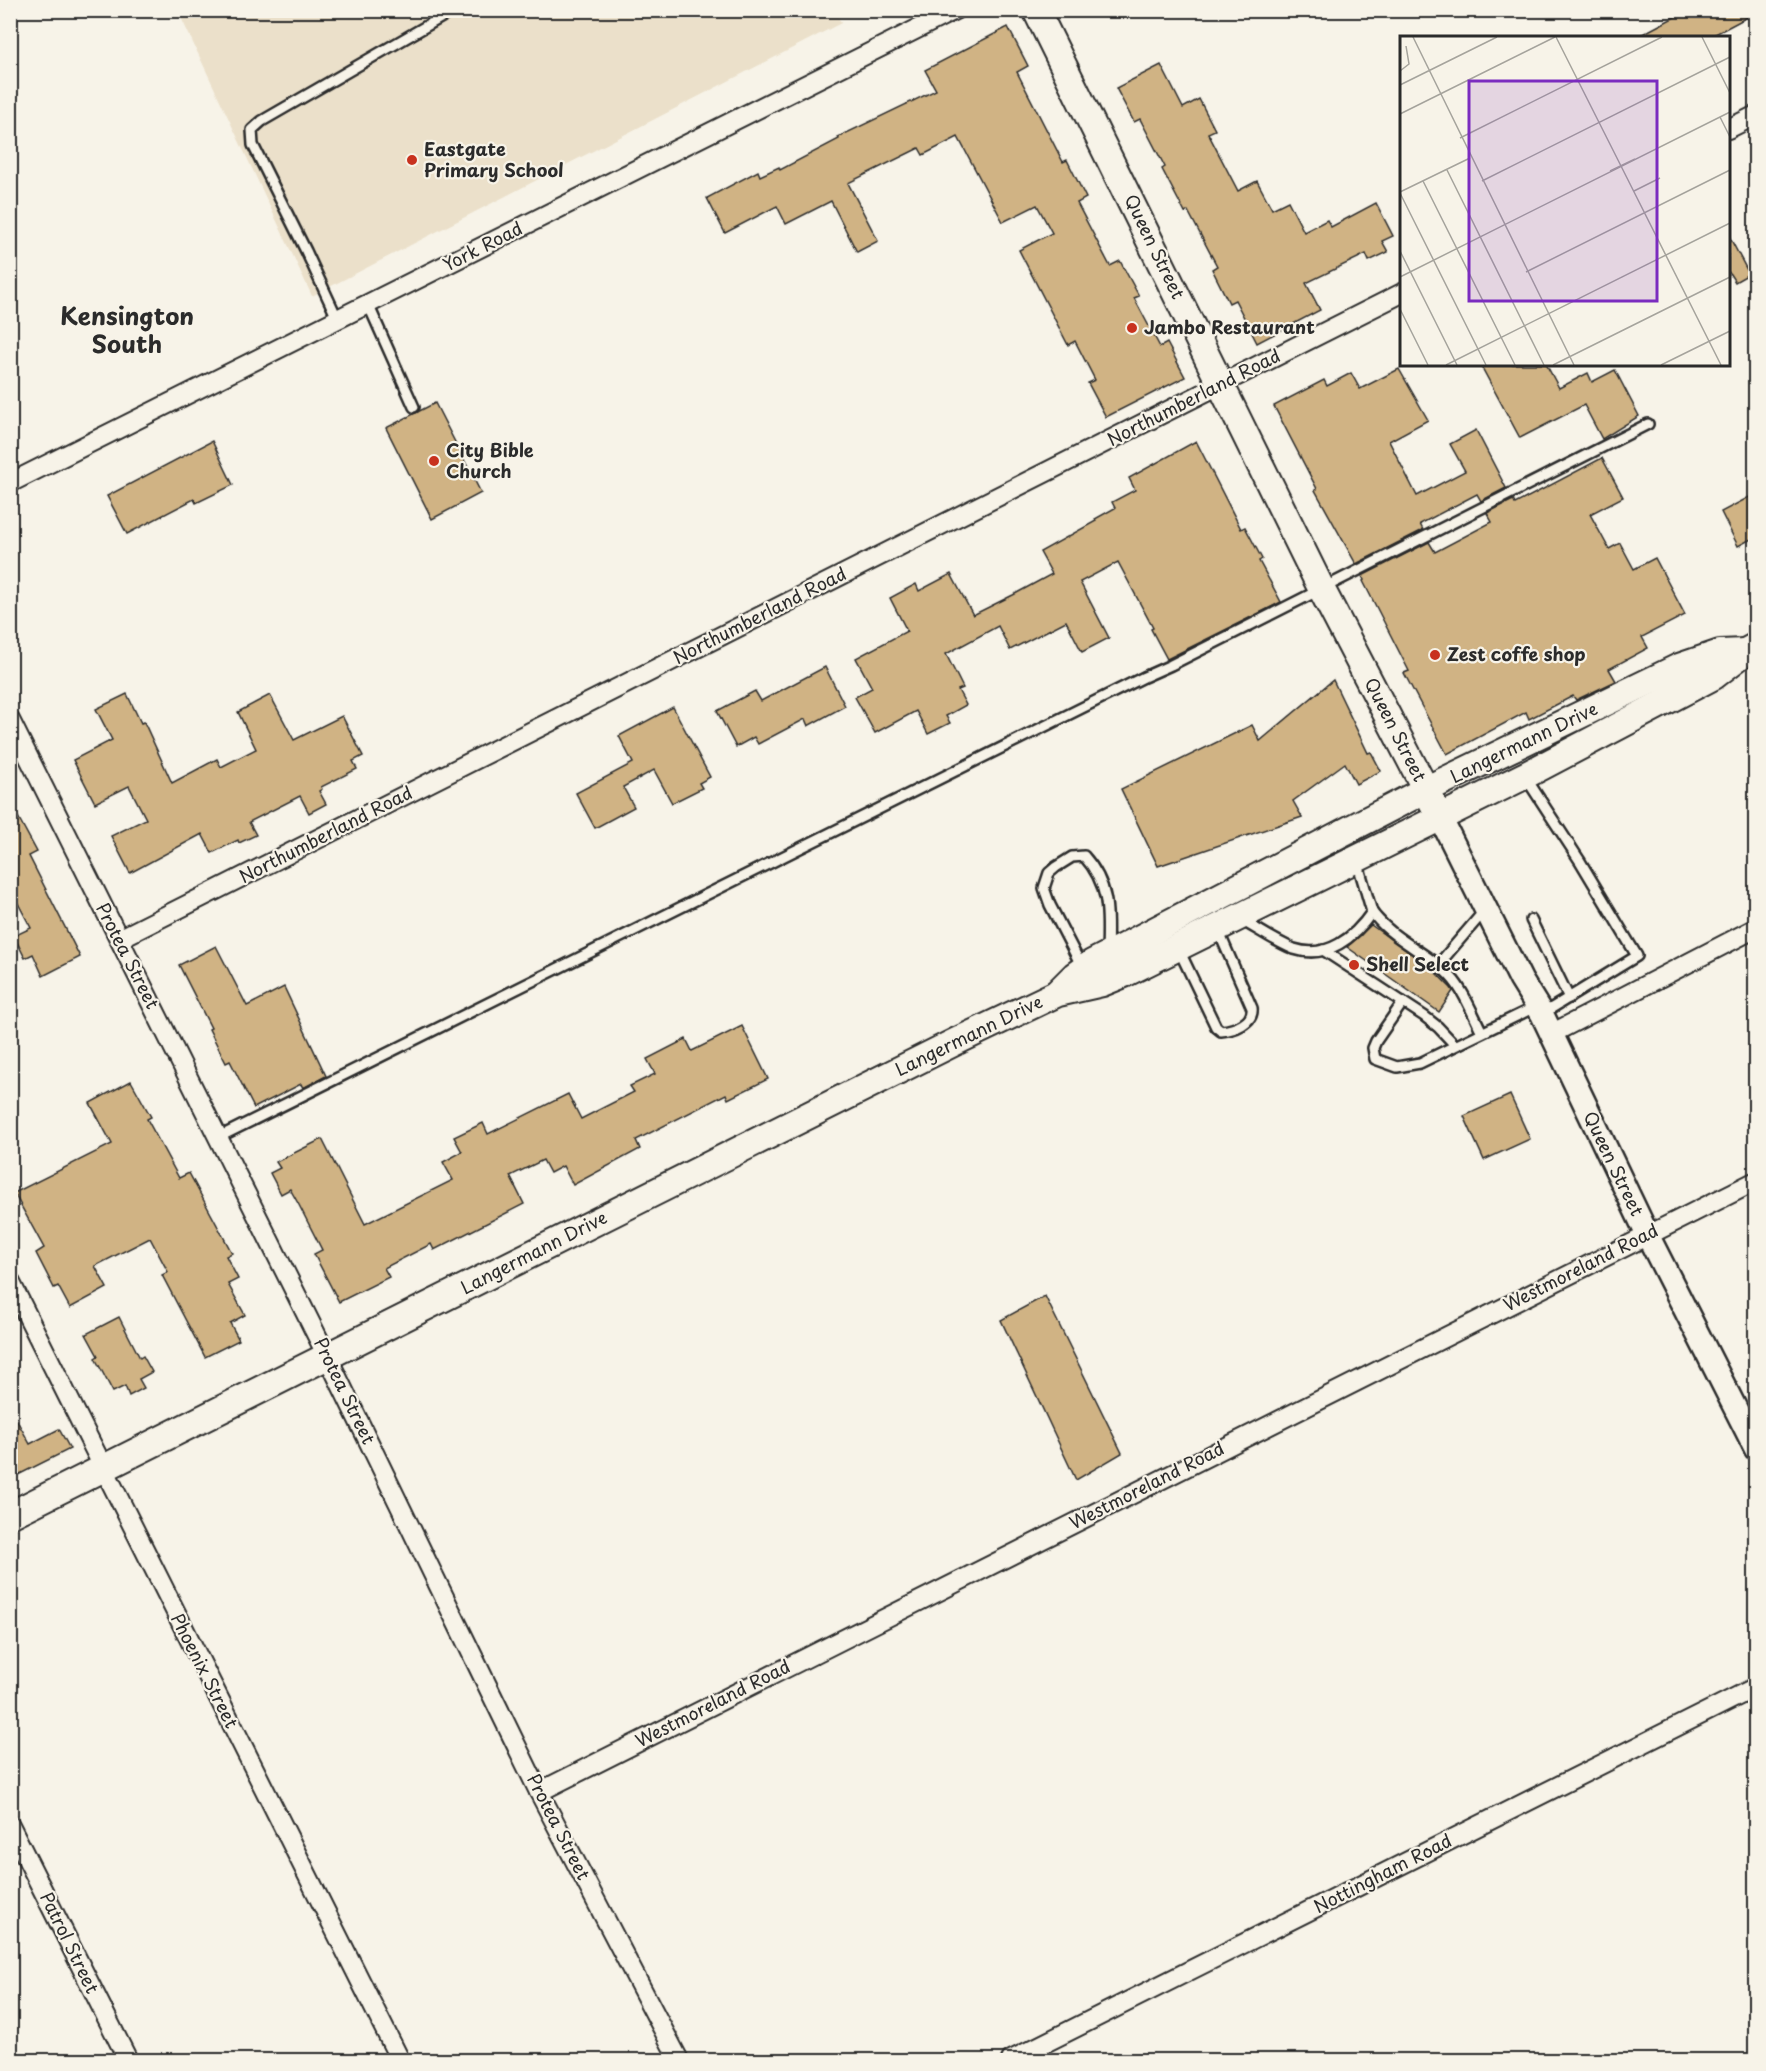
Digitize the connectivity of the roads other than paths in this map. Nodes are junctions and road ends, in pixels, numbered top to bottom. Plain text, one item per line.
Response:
1 (454, 10) edge
2 (955, 10) edge
3 (1036, 10) edge
4 (1755, 115) edge
5 (1730, 128) edge
6 (1400, 294) edge
7 (368, 304) junction
8 (338, 320) junction
9 (1221, 384) junction
10 (414, 407) dead end
11 (1648, 424) dead end
12 (10, 483) edge
13 (1322, 590) junction
14 (1750, 649) edge
15 (10, 720) edge
16 (1524, 776) junction
17 (1425, 790) junction
18 (1440, 817) junction
19 (1356, 859) junction
20 (1486, 910) junction
21 (1372, 912) junction
22 (1531, 920) dead end
23 (1228, 923) junction
24 (1755, 928) edge
25 (119, 939) junction
26 (1178, 947) junction
27 (1323, 950) junction
28 (1107, 956) junction
29 (1438, 965) junction
30 (1083, 969) junction
31 (1058, 993) junction
32 (1569, 998) junction
33 (1403, 1002) junction
34 (1543, 1018) junction
35 (1482, 1032) junction
36 (1455, 1045) junction
37 (219, 1137) junction
38 (1755, 1181) edge
39 (1647, 1234) junction
40 (10, 1281) edge
41 (327, 1356) junction
42 (1755, 1449) edge
43 (103, 1469) junction
44 (10, 1515) edge
45 (1755, 1687) edge
46 (539, 1792) junction
47 (10, 1826) edge
48 (128, 2061) edge
49 (400, 2061) edge
50 (679, 2061) edge
51 (1011, 2061) edge

1 - 8 lane
2 - 7 street, York Road
3 - 9 main road, Queen Street
4 - 5 street
6 - 9 street, Northumberland Road
7 - 8 street, York Road
7 - 10 lane
8 - 12 street, York Road
9 - 13 main road, Queen Street
9 - 25 street, Northumberland Road
11 - 13 lane
13 - 17 main road, Queen Street
13 - 37 lane
14 - 16 main road, Langermann Drive
14 - 17 main road, Langermann Drive
15 - 25 street, Protea Street
16 - 18 main road, Langermann Drive
16 - 32 lane
17 - 18 main road, Queen Street
17 - 28 main road, Langermann Drive
18 - 19 main road, Langermann Drive
18 - 20 street, Queen Street
19 - 21 lane
19 - 23 main road, Langermann Drive
20 - 29 lane
20 - 34 street, Queen Street
21 - 27 lane
21 - 29 lane
22 - 32 lane
23 - 26 main road, Langermann Drive
23 - 26 lane
23 - 27 lane
24 - 34 street
25 - 37 street, Protea Street
26 - 31 main road, Langermann Drive
27 - 33 lane
28 - 30 main road, Langermann Drive
28 - 30 lane
29 - 35 lane
30 - 31 main road, Langermann Drive
31 - 41 main road, Langermann Drive
32 - 34 lane
33 - 36 lane
33 - 36 lane
34 - 35 lane
34 - 39 street, Queen Street
35 - 36 lane
37 - 41 street, Protea Street
38 - 39 street, Westmoreland Road
39 - 42 street, Queen Street
39 - 46 street, Westmoreland Road
40 - 43 street, Phoenix Street
41 - 43 main road, Langermann Drive
41 - 46 street, Protea Street
43 - 44 main road, Langermann Drive
43 - 49 street, Phoenix Street
45 - 51 street, Nottingham Road
46 - 50 street, Protea Street
47 - 48 street, Patrol Street

